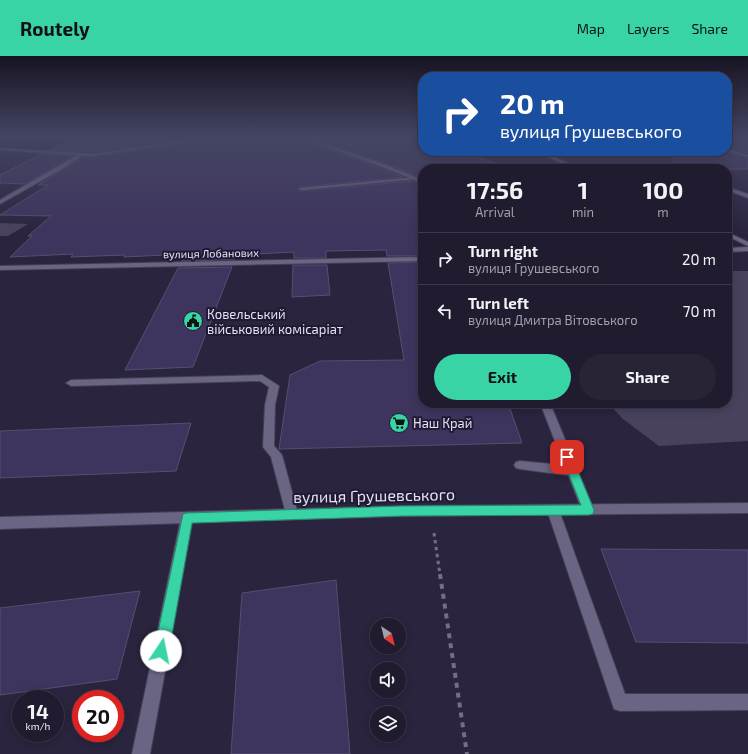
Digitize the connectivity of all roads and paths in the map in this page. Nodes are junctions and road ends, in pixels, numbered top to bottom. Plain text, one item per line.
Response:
1 (59, 169) edge
2 (391, 169) edge
3 (416, 178) joint
4 (301, 189) dead end
5 (732, 190) edge
6 (748, 196) edge
7 (0, 202) edge
8 (732, 236) edge
9 (748, 244) edge
10 (748, 249) edge
11 (732, 250) edge
12 (418, 259) edge
13 (0, 268) edge
14 (71, 383) dead end
15 (548, 408) edge
16 (520, 465) dead end
17 (572, 471) junction
18 (748, 508) edge
19 (553, 510) junction
20 (588, 510) junction
21 (430, 511) junction
22 (292, 514) junction
23 (187, 518) junction
24 (0, 523) edge
25 (748, 702) edge
26 (142, 754) edge
27 (468, 754) edge

1 - 7 street
2 - 3 street
3 - 4 street
5 - 6 street
8 - 9 street
10 - 11 street
12 - 13 street, вулиця Лобанових
14 - 22 street
15 - 17 street
16 - 17 street
17 - 20 street
18 - 20 street, вулиця Грушевського
19 - 20 street, вулиця Грушевського
19 - 21 street, вулиця Грушевського
19 - 25 street
21 - 22 street, вулиця Грушевського
21 - 27 path
22 - 23 street, вулиця Грушевського
23 - 24 street, вулиця Грушевського
23 - 26 street

